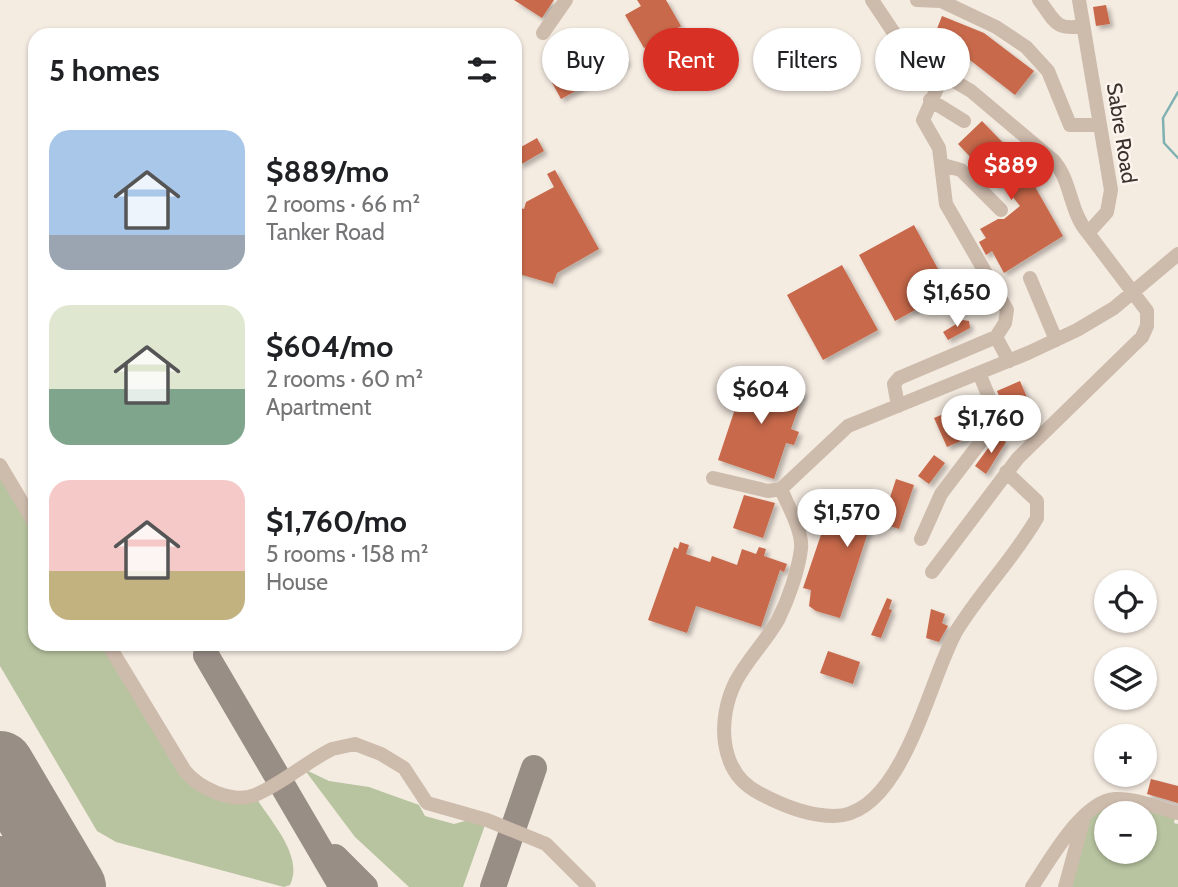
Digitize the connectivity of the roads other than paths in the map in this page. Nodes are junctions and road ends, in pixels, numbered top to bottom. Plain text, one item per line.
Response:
1 (566, 0) edge
2 (872, 0) edge
3 (917, 0) edge
4 (1039, 0) edge
5 (1079, 0) edge
6 (1083, 26) junction
7 (546, 28) edge
8 (890, 28) edge
9 (970, 90) edge
10 (935, 91) edge
11 (930, 100) junction
12 (964, 121) dead end
13 (1100, 125) junction
14 (943, 165) junction
15 (1001, 210) dead end
16 (1088, 233) junction
17 (1178, 254) edge
18 (1030, 278) dead end
19 (1133, 293) junction
20 (996, 337) junction
21 (1056, 340) junction
22 (1009, 361) junction
23 (978, 373) junction
24 (898, 405) junction
25 (0, 465) edge
26 (1006, 472) junction
27 (713, 478) dead end
28 (781, 489) junction
29 (28, 512) edge
30 (921, 540) dead end
31 (932, 572) dead end
32 (112, 651) edge
33 (1086, 813) junction
34 (1178, 813) edge
35 (589, 887) edge
36 (1032, 887) edge
37 (1065, 887) edge

1 - 7 street
2 - 8 street
3 - 13 street
4 - 6 street
5 - 6 street, Sabre Road
6 - 13 street, Sabre Road
9 - 16 street
10 - 11 street
11 - 12 street
11 - 14 street
13 - 16 street, Sabre Road
14 - 15 street
14 - 20 street
16 - 19 street
17 - 19 street
18 - 21 street
19 - 21 street
19 - 26 street
20 - 22 street
20 - 24 street
21 - 22 street
22 - 23 street
23 - 24 street
23 - 30 street
24 - 28 street
25 - 29 street
26 - 28 street
26 - 31 street
27 - 28 street
32 - 35 street
33 - 34 street
33 - 36 street
33 - 37 street

